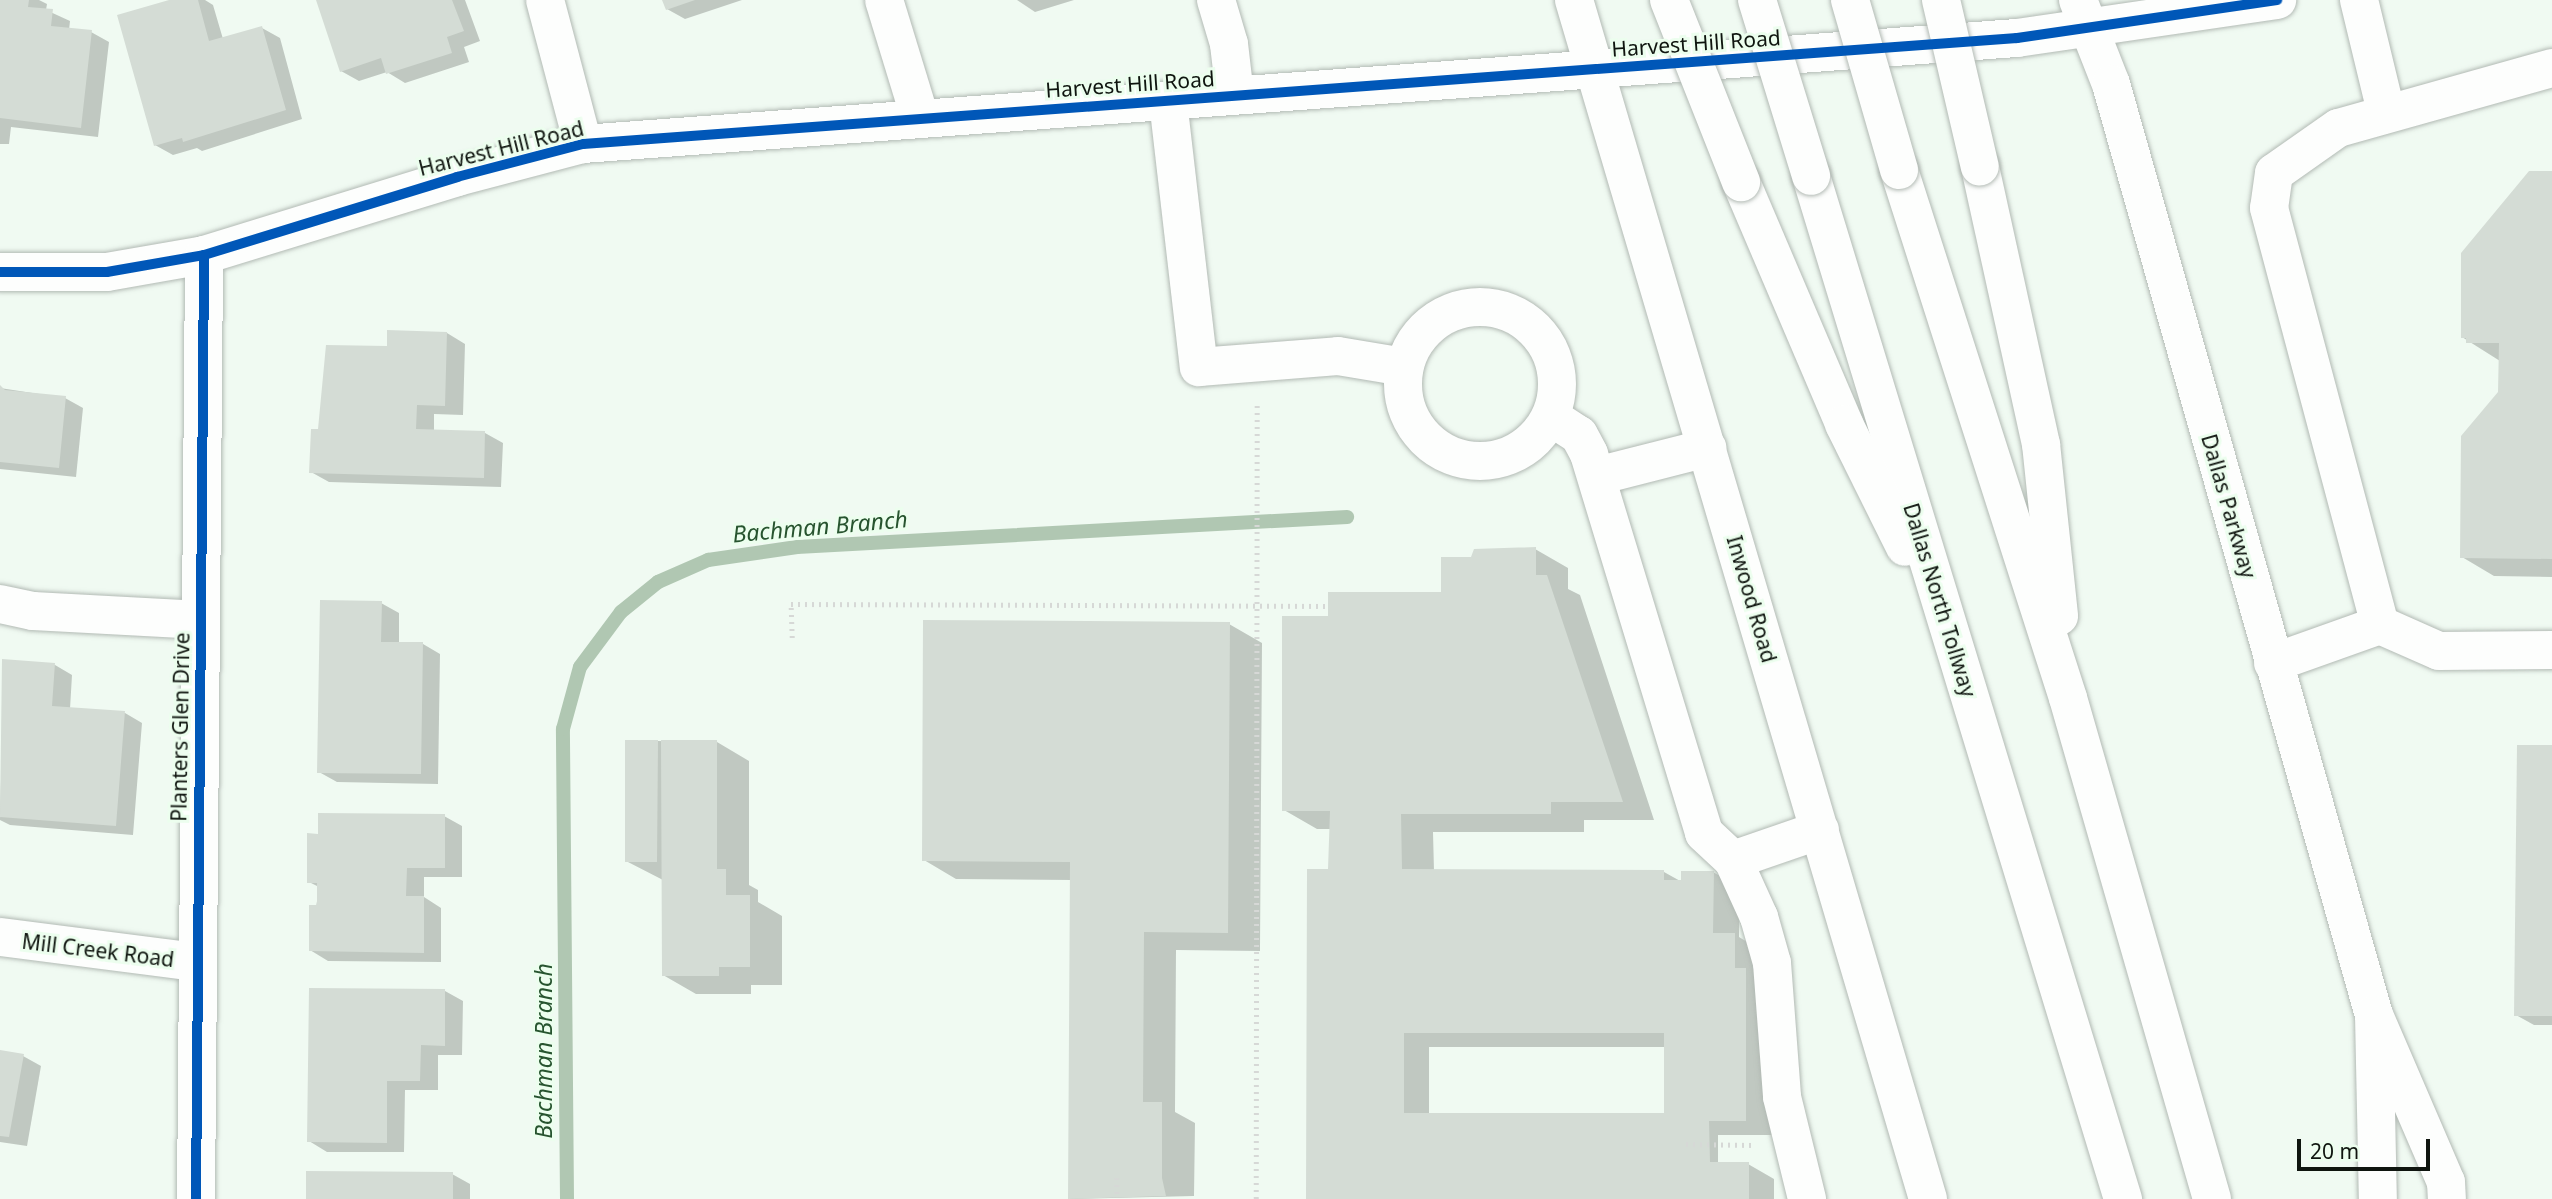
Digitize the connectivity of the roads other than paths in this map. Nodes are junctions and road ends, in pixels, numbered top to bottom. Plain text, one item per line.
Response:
1 (545, 0) edge
2 (884, 0) edge
3 (1216, 0) edge
4 (1574, 0) edge
5 (1669, 0) edge
6 (1757, 0) edge
7 (1850, 0) edge
8 (1941, 0) edge
9 (2277, 0) edge
10 (2359, 0) edge
11 (2084, 15) edge
12 (2552, 68) edge
13 (1594, 69) junction
14 (1235, 96) junction
15 (1168, 101) junction
16 (2386, 113) junction
17 (920, 118) junction
18 (583, 144) junction
19 (204, 255) junction
20 (0, 272) edge
21 (1404, 367) junction
22 (1551, 417) junction
23 (1707, 448) junction
24 (1597, 476) junction
25 (0, 604) edge
26 (201, 620) junction
27 (2380, 625) junction
28 (1954, 645) junction
29 (2552, 650) edge
30 (2273, 663) junction
31 (2068, 698) junction
32 (1820, 830) junction
33 (1733, 860) junction
34 (0, 937) edge
35 (195, 962) junction
36 (2374, 1015) junction
37 (196, 1199) edge
38 (1807, 1199) edge
39 (1928, 1199) edge
40 (2123, 1199) edge
41 (2212, 1199) edge
42 (2378, 1199) edge
43 (2447, 1199) edge

1 - 18 main road
2 - 17 main road
3 - 14 main road
4 - 13 main road, Inwood Road
5 - 28 main road, bridge
6 - 28 main road, Dallas North Tollway, bridge
7 - 31 main road, bridge
8 - 31 main road, bridge
9 - 11 main road, Harvest Hill Road
10 - 16 main road
11 - 13 main road, Harvest Hill Road
11 - 30 main road, Dallas Parkway
12 - 16 main road
13 - 14 main road, Harvest Hill Road
13 - 23 main road, Inwood Road
14 - 15 main road, Harvest Hill Road
15 - 17 main road, Harvest Hill Road
15 - 21 main road
16 - 27 main road
17 - 18 main road, Harvest Hill Road
18 - 19 main road, Harvest Hill Road
19 - 20 main road, Harvest Hill Road
19 - 26 main road, Planters Glen Drive
21 - 22 main road
21 - 22 main road
22 - 24 main road
23 - 24 main road
23 - 32 main road, Inwood Road
24 - 33 main road
25 - 26 main road
26 - 35 main road, Planters Glen Drive
27 - 29 main road
27 - 30 main road
28 - 40 main road, Dallas North Tollway
30 - 36 main road, Dallas Parkway
31 - 41 main road
32 - 33 main road
32 - 39 main road, Inwood Road
33 - 38 main road
34 - 35 main road, Mill Creek Road
35 - 37 main road, Planters Glen Drive
36 - 42 main road
36 - 43 main road

